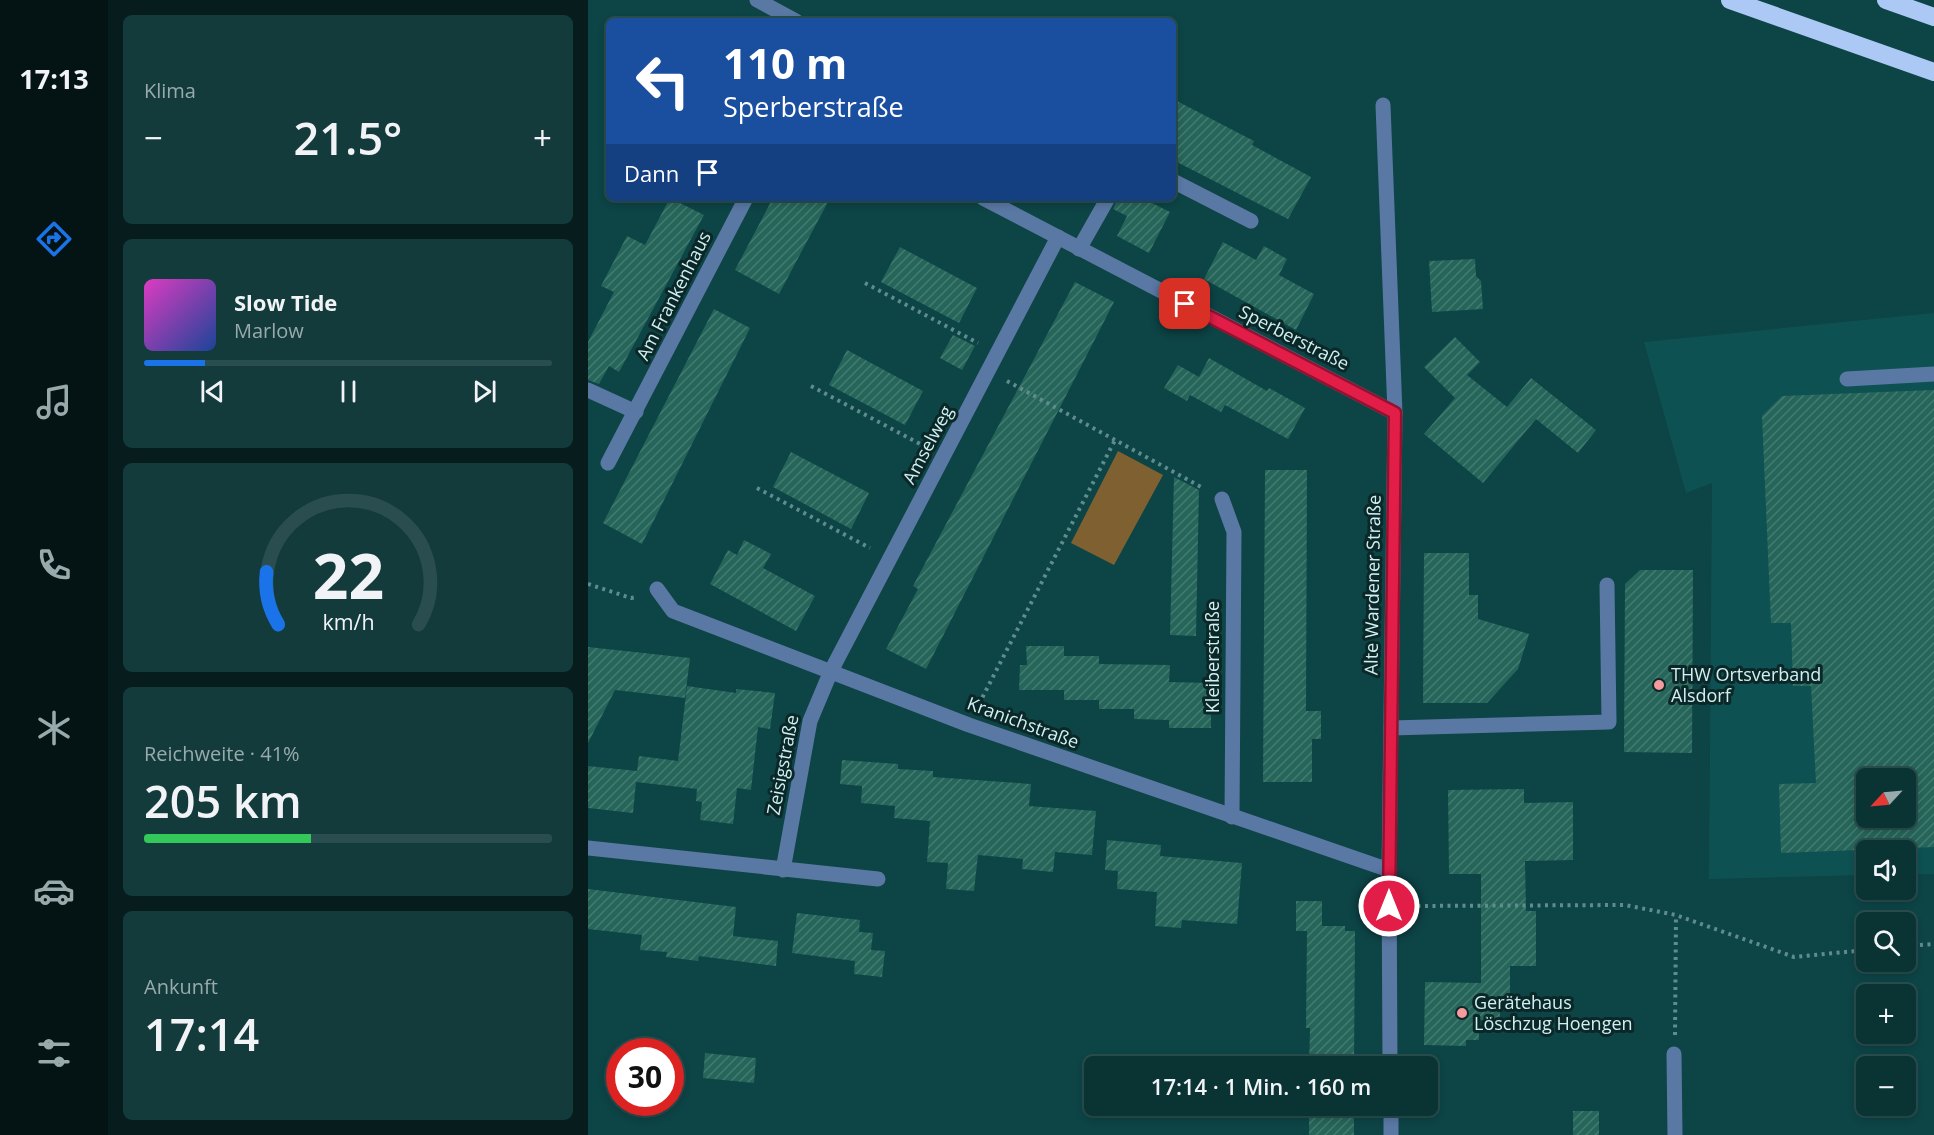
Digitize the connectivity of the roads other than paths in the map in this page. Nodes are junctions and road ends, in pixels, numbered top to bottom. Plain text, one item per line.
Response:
1 (756, 0) edge
2 (1730, 0) edge
3 (1886, 0) edge
4 (1934, 17) edge
5 (790, 18) edge
6 (1934, 72) edge
7 (1383, 105) dead end
8 (1176, 183) edge
9 (744, 201) edge
10 (989, 201) edge
11 (1106, 201) edge
12 (1251, 222) dead end
13 (1058, 237) junction
14 (1079, 249) junction
15 (1934, 375) edge
16 (1847, 379) dead end
17 (588, 390) edge
18 (636, 412) junction
19 (1395, 413) junction
20 (608, 463) dead end
21 (1222, 499) road end
22 (1607, 585) dead end
23 (657, 589) road end
24 (831, 671) junction
25 (1391, 728) junction
26 (1232, 817) junction
27 (588, 848) edge
28 (783, 870) junction
29 (1389, 870) junction
30 (878, 879) dead end
31 (1674, 1054) road end
32 (1390, 1056) edge
33 (1391, 1116) edge
34 (1391, 1135) edge
35 (1675, 1135) edge

1 - 5 street
2 - 6 highway
3 - 4 highway
7 - 19 street, Alte Wardener Straße
8 - 12 street
9 - 18 street, Am Frankenhaus
10 - 13 street, Sperberstraße
11 - 14 street
13 - 14 street, Sperberstraße
13 - 24 street, Amselweg
14 - 19 street, Sperberstraße
15 - 16 street
17 - 18 street
18 - 20 street, Am Frankenhaus
19 - 25 street, Alte Wardener Straße
21 - 26 street, Kleiberstraße
22 - 25 street
23 - 24 street, Kranichstraße
24 - 26 street, Kranichstraße
24 - 28 street, Zeisigstraße
25 - 29 street, Alte Wardener Straße
26 - 29 street, Kranichstraße
27 - 28 street
28 - 30 street
29 - 32 street, Alte Wardener Straße
31 - 35 street
33 - 34 street

